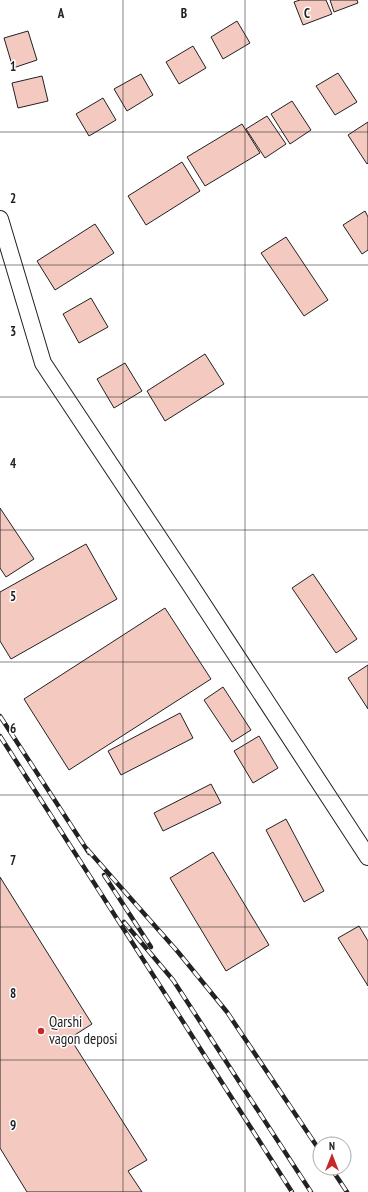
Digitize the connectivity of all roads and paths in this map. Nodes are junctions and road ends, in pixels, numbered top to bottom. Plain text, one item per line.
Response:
1 (0, 219) edge
2 (368, 857) edge

1 - 2 street

